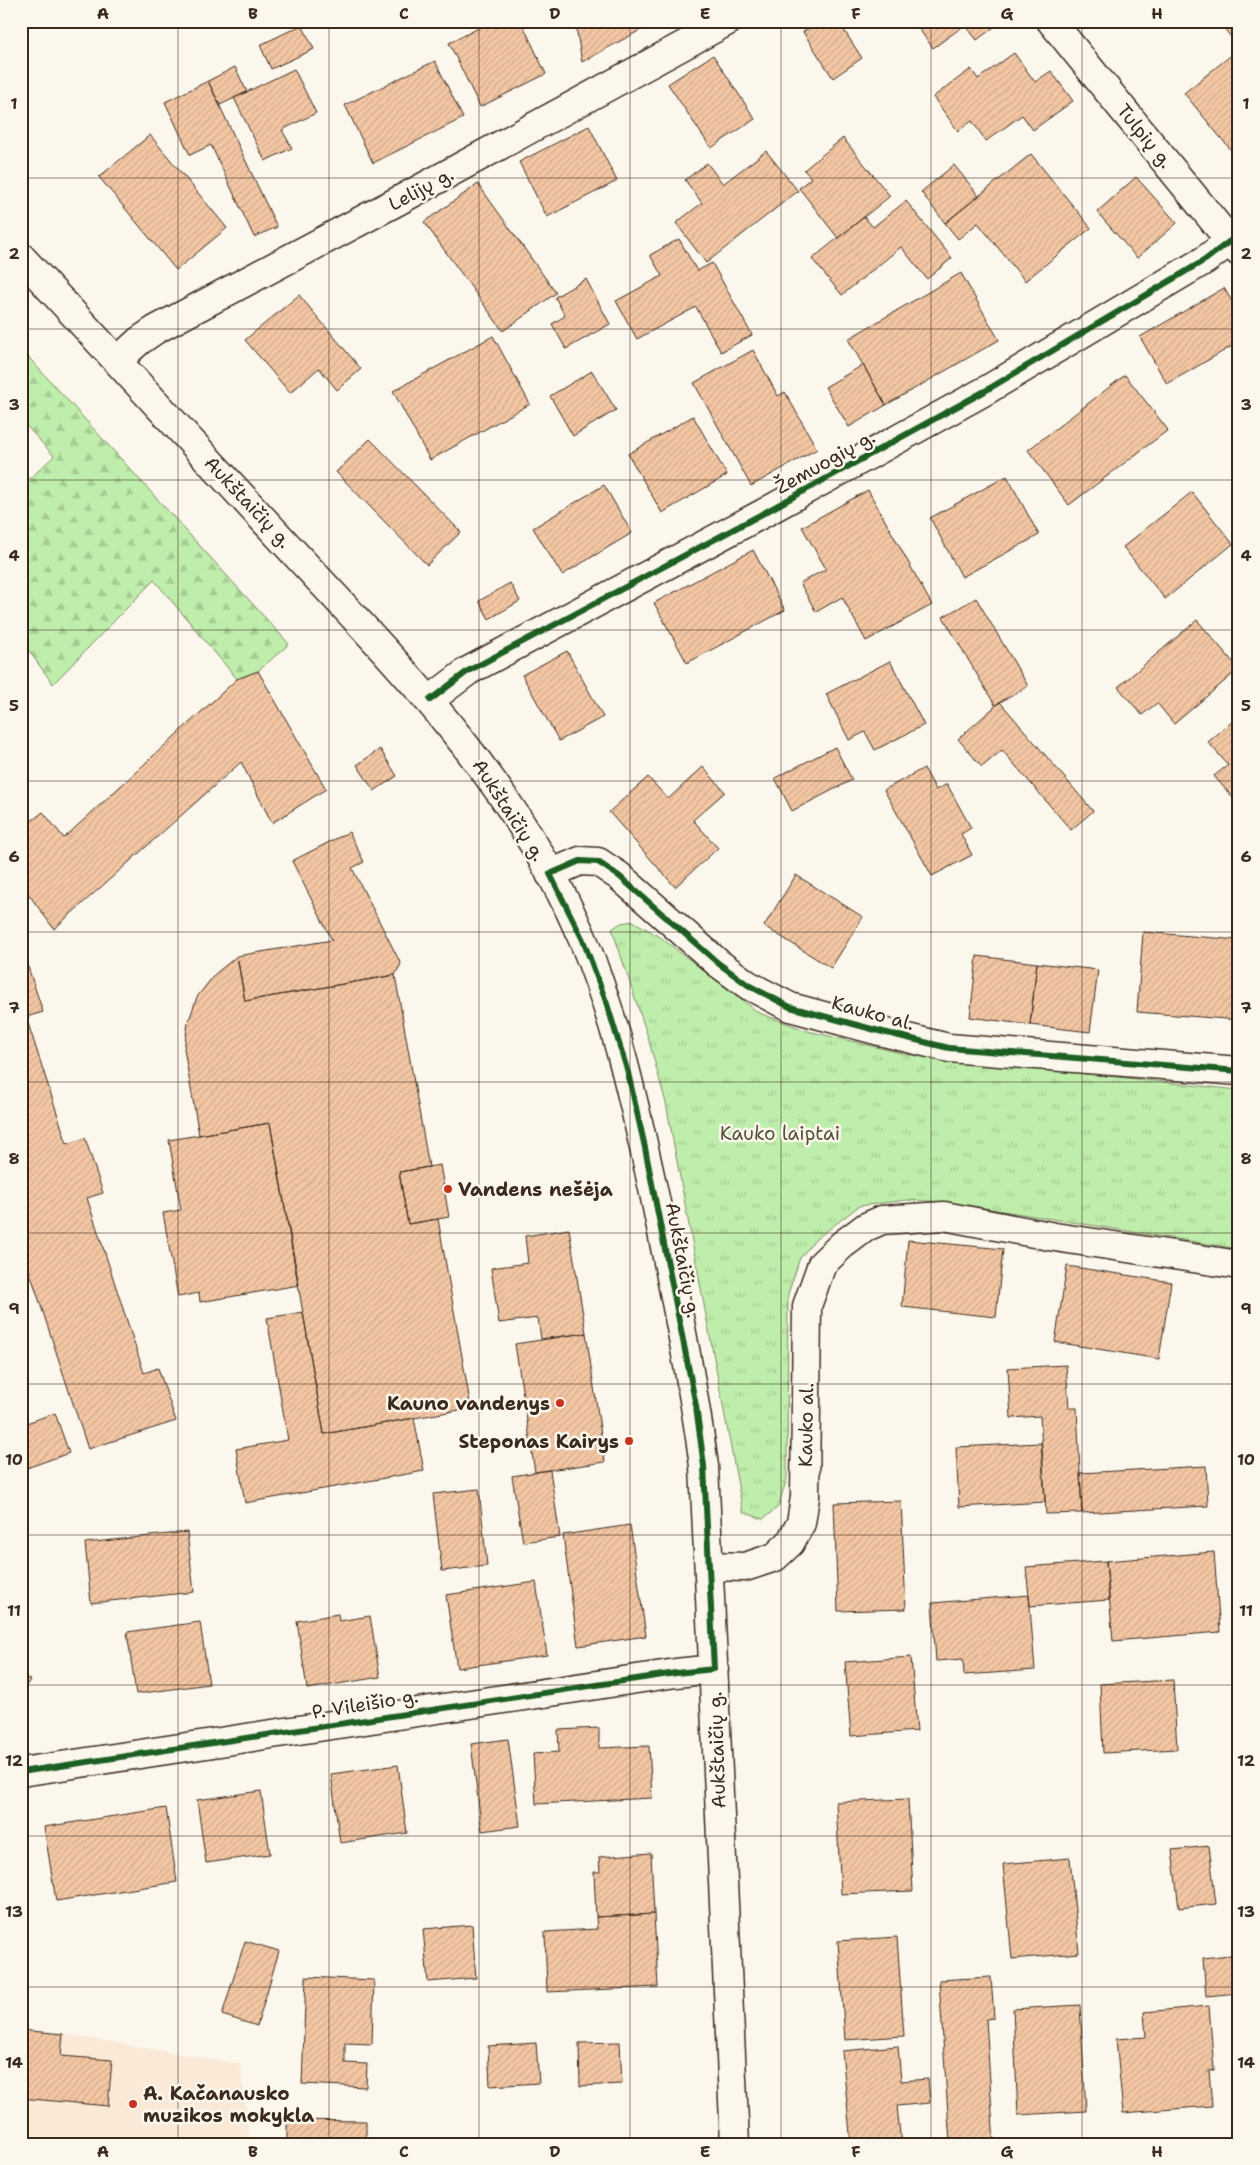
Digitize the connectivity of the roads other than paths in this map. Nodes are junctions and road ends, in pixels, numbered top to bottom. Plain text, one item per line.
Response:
1 (728, 21) edge
2 (1051, 21) edge
3 (1235, 246) edge
4 (21, 257) edge
5 (117, 361) junction
6 (430, 700) junction
7 (550, 874) junction
8 (1239, 1071) edge
9 (1239, 1265) edge
10 (709, 1566) junction
11 (714, 1669) junction
12 (21, 1772) edge
13 (735, 2144) edge

1 - 5 street, Lelijų g.
2 - 3 street, Tulpių g.
3 - 6 street, Žemuogių g.
4 - 5 street, Aukštaičių g.
5 - 6 street, Aukštaičių g.
6 - 7 street, Aukštaičių g.
7 - 8 street, Kauko al.
7 - 10 street, Aukštaičių g.
9 - 10 street, Kauko al.
10 - 11 street, Aukštaičių g.
11 - 12 street, P. Vileišio g.
11 - 13 street, Aukštaičių g.

